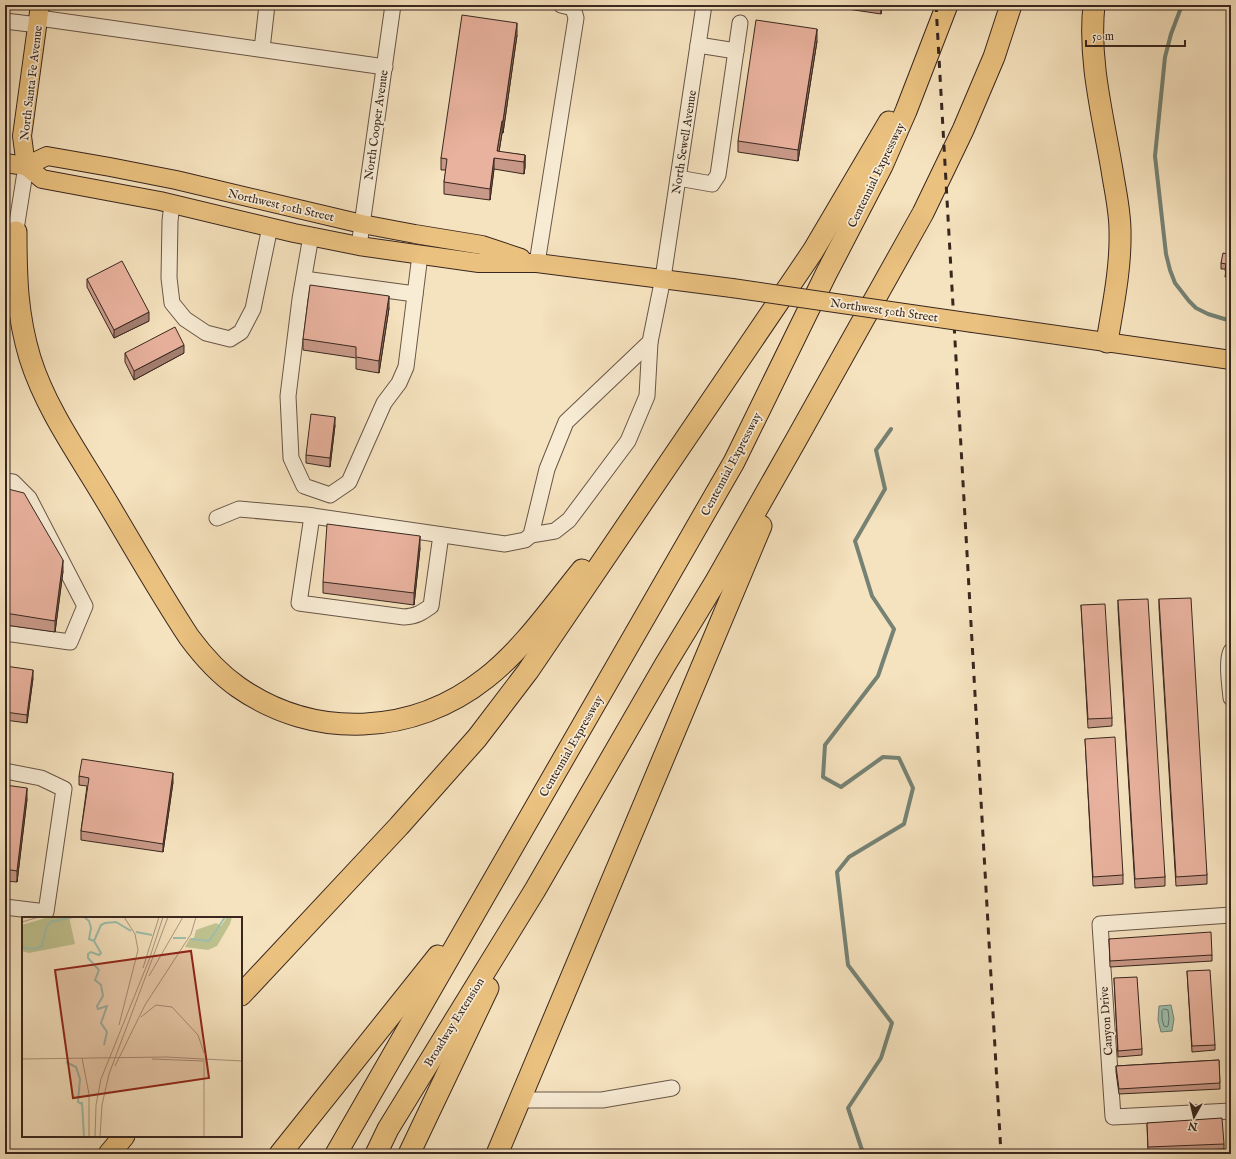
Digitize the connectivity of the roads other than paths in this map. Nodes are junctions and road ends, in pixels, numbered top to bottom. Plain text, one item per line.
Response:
1 (268, 5) edge
2 (393, 5) edge
3 (561, 5) edge
4 (704, 5) edge
5 (947, 5) edge
6 (1011, 5) edge
7 (1094, 5) edge
8 (39, 16) edge
9 (5, 21) edge
10 (740, 22) dead end
11 (698, 45) junction
12 (262, 49) junction
13 (736, 51) junction
14 (926, 59) junction
15 (385, 67) junction
16 (5, 163) edge
17 (26, 166) junction
18 (678, 178) junction
19 (172, 204) junction
20 (362, 224) junction
21 (270, 227) junction
22 (310, 236) junction
23 (11, 241) edge
24 (359, 246) junction
25 (420, 255) junction
26 (537, 263) junction
27 (663, 278) junction
28 (304, 279) junction
29 (415, 294) junction
30 (5, 304) edge
31 (650, 342) junction
32 (1107, 342) junction
33 (1231, 360) edge
34 (686, 438) junction
35 (796, 440) junction
36 (5, 481) edge
37 (312, 516) junction
38 (217, 518) dead end
39 (441, 535) junction
40 (531, 535) junction
41 (5, 634) edge
42 (1231, 651) edge
43 (1231, 698) edge
44 (5, 771) edge
45 (535, 890) junction
46 (478, 906) junction
47 (5, 907) edge
48 (1231, 915) edge
49 (242, 994) edge
50 (672, 1088) dead end
51 (520, 1100) junction
52 (1231, 1111) edge
53 (123, 1137) edge
54 (110, 1154) edge
55 (280, 1154) edge
56 (336, 1154) edge
57 (376, 1154) edge
58 (410, 1154) edge
59 (497, 1154) edge

1 - 12 street
2 - 15 street, North Cooper Avenue
3 - 26 street
4 - 11 street, North Sewell Avenue
5 - 14 highway, Centennial Expressway
6 - 35 highway
7 - 32 highway
8 - 9 street
8 - 12 street
8 - 17 main road, North Santa Fe Avenue
10 - 13 street
11 - 13 street
11 - 18 street, North Sewell Avenue
12 - 15 street
13 - 18 street
14 - 34 highway
14 - 46 highway, Centennial Expressway
15 - 20 street, North Cooper Avenue
16 - 17 main road
17 - 19 main road, Northwest 50th Street
17 - 20 main road, Northwest 50th Street
17 - 23 street, North Santa Fe Avenue
18 - 27 street, North Sewell Avenue
19 - 21 main road, Northwest 50th Street
19 - 21 street
20 - 24 street, North Cooper Avenue
20 - 26 main road, Northwest 50th Street
21 - 22 main road, Northwest 50th Street
22 - 24 main road, Northwest 50th Street
22 - 28 street
23 - 30 street, North Santa Fe Avenue
23 - 34 highway
24 - 25 main road, Northwest 50th Street
25 - 26 main road, Northwest 50th Street
25 - 29 street
26 - 27 main road, Northwest 50th Street
27 - 31 street, North Sewell Avenue
27 - 32 main road, Northwest 50th Street, bridge
28 - 29 street
28 - 29 street
31 - 40 street
31 - 40 street, North Sewell Avenue
32 - 33 main road, Northwest 50th Street
34 - 49 highway
35 - 45 highway
35 - 51 highway
36 - 41 street
37 - 38 street
37 - 39 street
37 - 39 street
39 - 40 street, North Sewell Avenue
42 - 43 street
44 - 47 street
45 - 57 highway, Broadway Extension
45 - 58 highway
46 - 55 highway
46 - 56 highway
48 - 52 street, Canyon Drive
50 - 51 street
51 - 59 highway
53 - 54 highway

